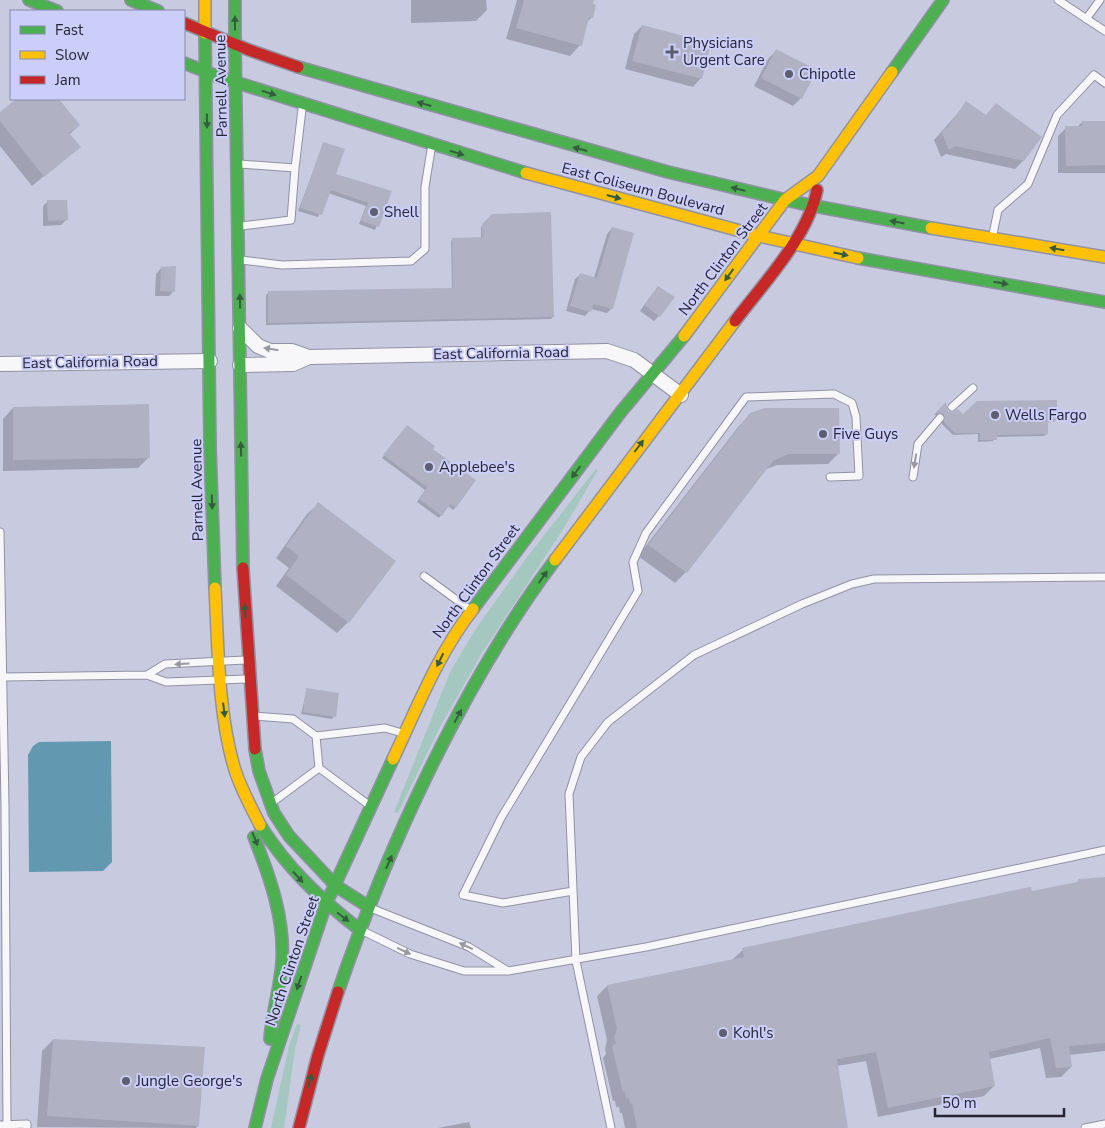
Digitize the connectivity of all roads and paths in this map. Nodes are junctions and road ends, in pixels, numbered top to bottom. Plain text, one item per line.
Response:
1 (29, 0) edge
2 (131, 0) edge
3 (205, 0) edge
4 (235, 0) edge
5 (942, 0) edge
6 (1058, 0) edge
7 (1100, 0) edge
8 (54, 10) edge
9 (156, 10) edge
10 (1086, 18) junction
11 (185, 23) edge
12 (1105, 31) edge
13 (205, 33) junction
14 (235, 46) junction
15 (185, 63) edge
16 (206, 72) junction
17 (236, 82) junction
18 (1105, 83) edge
19 (303, 103) junction
20 (432, 144) junction
21 (238, 164) junction
22 (295, 168) junction
23 (818, 176) junction
24 (785, 200) junction
25 (814, 206) junction
26 (238, 226) junction
27 (758, 236) junction
28 (992, 238) junction
29 (794, 242) junction
30 (1105, 257) edge
31 (239, 260) junction
32 (1105, 302) edge
33 (240, 328) junction
34 (309, 357) junction
35 (210, 361) junction
36 (0, 364) edge
37 (240, 365) junction
38 (654, 375) junction
39 (973, 388) dead end
40 (681, 395) junction
41 (952, 407) dead end
42 (940, 418) dead end
43 (830, 477) dead end
44 (913, 477) dead end
45 (0, 532) edge
46 (424, 576) dead end
47 (1105, 577) edge
48 (471, 610) junction
49 (248, 660) junction
50 (219, 661) junction
51 (147, 675) junction
52 (3, 677) junction
53 (249, 679) junction
54 (221, 680) junction
55 (252, 716) junction
56 (405, 734) junction
57 (316, 736) junction
58 (319, 768) junction
59 (237, 776) junction
60 (271, 804) junction
61 (372, 807) junction
62 (1105, 850) edge
63 (336, 886) junction
64 (574, 891) junction
65 (326, 904) junction
66 (369, 907) junction
67 (360, 930) junction
68 (576, 961) junction
69 (508, 971) junction
70 (267, 1079) junction
71 (1105, 1124) edge
72 (3, 1125) edge
73 (28, 1128) edge
74 (255, 1128) edge
75 (299, 1128) edge
76 (611, 1128) edge
77 (1085, 1128) edge

1 - 8 main road
2 - 9 main road
3 - 13 main road, Parnell Avenue
14 -> 4 main road, Parnell Avenue
5 - 23 main road, North Clinton Street
6 - 10 lane
7 - 10 lane
10 - 12 lane
11 - 13 main road, East Coliseum Boulevard
13 - 14 main road, East Coliseum Boulevard
13 - 16 main road, Parnell Avenue
14 - 17 main road, Parnell Avenue
24 -> 14 main road, East Coliseum Boulevard
15 - 16 main road, East Coliseum Boulevard
16 - 17 main road, East Coliseum Boulevard
16 -> 35 main road, Parnell Avenue
17 -> 19 main road, East Coliseum Boulevard
17 - 21 main road, Parnell Avenue
18 - 28 lane
19 - 20 main road, East Coliseum Boulevard
19 - 22 lane
20 -> 27 main road, East Coliseum Boulevard
20 - 31 lane
21 - 22 lane
21 - 26 main road, Parnell Avenue
22 - 26 lane
23 - 24 main road, North Clinton Street
23 - 25 main road, North Clinton Street
24 - 25 main road, East Coliseum Boulevard
24 - 27 main road, North Clinton Street
28 -> 25 main road, East Coliseum Boulevard
25 - 29 main road, North Clinton Street
26 - 31 main road, Parnell Avenue
27 - 29 main road, East Coliseum Boulevard
27 -> 38 main road, North Clinton Street
30 -> 28 main road, East Coliseum Boulevard
29 -> 32 main road, East Coliseum Boulevard
29 - 40 main road, North Clinton Street
33 -> 31 main road, Parnell Avenue
34 -> 33 street, East California Road
33 - 37 main road, Parnell Avenue
34 - 37 street, East California Road
34 - 38 street, East California Road
35 - 36 street, East California Road
35 -> 50 main road, Parnell Avenue
49 -> 37 main road, Parnell Avenue
38 - 40 street, East California Road
38 -> 48 main road, North Clinton Street
39 - 41 lane
66 -> 40 main road, North Clinton Street
42 -> 44 lane
43 - 64 lane
45 - 52 lane
46 - 48 lane
47 - 64 lane
48 -> 56 main road, North Clinton Street
49 - 50 lane
49 - 53 main road, Parnell Avenue
50 -> 51 lane
50 - 54 main road, Parnell Avenue
51 - 52 lane
51 - 54 lane
52 - 72 lane
53 - 54 lane
53 - 55 main road, Parnell Avenue
54 -> 59 main road, Parnell Avenue
55 - 57 lane
55 - 60 main road, Parnell Avenue
56 - 57 lane
56 - 61 main road, North Clinton Street
57 - 58 lane
58 - 60 lane
58 - 61 lane
59 -> 65 main road, Parnell Avenue
59 -> 70 main road
60 - 63 main road, Parnell Avenue
61 - 63 main road, North Clinton Street
62 - 68 lane
63 - 65 main road, North Clinton Street
63 - 66 main road, Parnell Avenue
64 - 68 lane
65 -> 67 main road, Parnell Avenue
65 -> 70 main road, North Clinton Street
66 - 67 main road, North Clinton Street
69 -> 66 lane
67 -> 69 lane
75 -> 67 main road, North Clinton Street
68 - 69 lane
68 - 76 lane
70 - 74 main road, North Clinton Street
71 - 77 lane
72 - 73 lane

